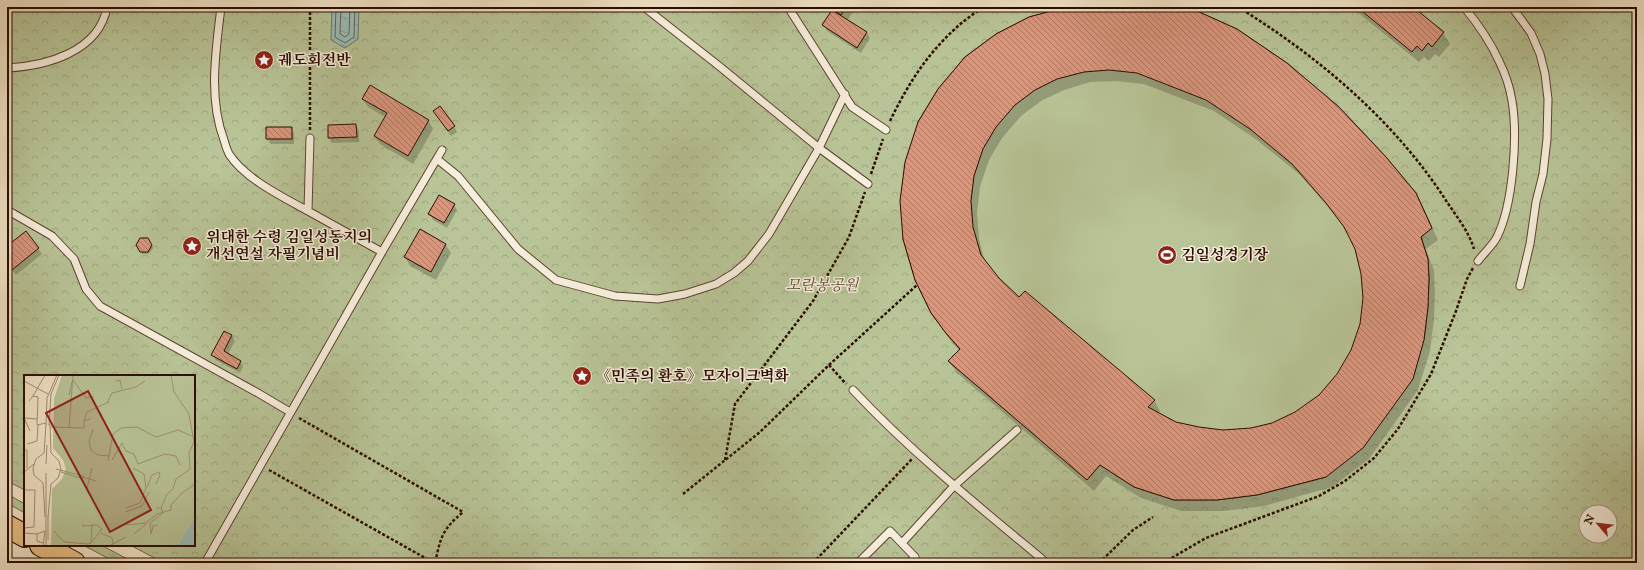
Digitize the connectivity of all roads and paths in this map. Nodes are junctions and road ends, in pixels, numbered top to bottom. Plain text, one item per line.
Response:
1 (107, 7) edge
2 (221, 7) edge
3 (310, 7) edge
4 (644, 7) edge
5 (788, 7) edge
6 (983, 7) edge
7 (1238, 7) edge
8 (1464, 7) edge
9 (1512, 7) edge
10 (7, 68) edge
11 (845, 94) junction
12 (886, 130) junction
13 (310, 138) joint
14 (819, 148) junction
15 (442, 150) dead end
16 (437, 160) junction
17 (868, 184) junction
18 (7, 210) edge
19 (308, 211) junction
20 (382, 252) junction
21 (1478, 261) junction
22 (917, 285) dead end
23 (1520, 286) dead end
24 (829, 365) junction
25 (837, 374) dead end
26 (853, 390) dead end
27 (290, 412) junction
28 (1017, 430) dead end
29 (918, 453) junction
30 (725, 460) junction
31 (261, 466) junction
32 (954, 486) junction
33 (683, 494) dead end
34 (1153, 517) dead end
35 (7, 526) edge
36 (24, 535) edge
37 (902, 542) junction
38 (43, 546) edge
39 (1042, 559) dead end
40 (74, 563) edge
41 (205, 563) edge
42 (435, 563) edge
43 (813, 563) edge
44 (858, 563) edge
45 (909, 563) edge
46 (1098, 563) edge
47 (1163, 563) edge

1 - 10 lane
2 - 19 lane
3 - 13 path
4 - 14 lane
5 - 11 lane
6 - 12 path
7 - 21 path
8 - 21 lane
9 - 23 lane
11 - 12 lane
11 - 14 lane
12 - 17 path
13 - 19 lane
14 - 16 lane
14 - 17 lane
15 - 16 lane
16 - 20 lane
17 - 30 path
18 - 27 lane
19 - 20 lane
20 - 27 lane
21 - 47 path
22 - 24 path
24 - 25 path
24 - 30 path
26 - 29 lane
27 - 31 lane
27 - 42 path
28 - 32 lane
29 - 32 lane
29 - 43 path
30 - 33 path
31 - 41 lane
31 - 42 path
32 - 37 lane
32 - 39 lane
34 - 46 path
35 - 36 main road
37 - 44 lane
37 - 45 lane
38 - 40 main road

